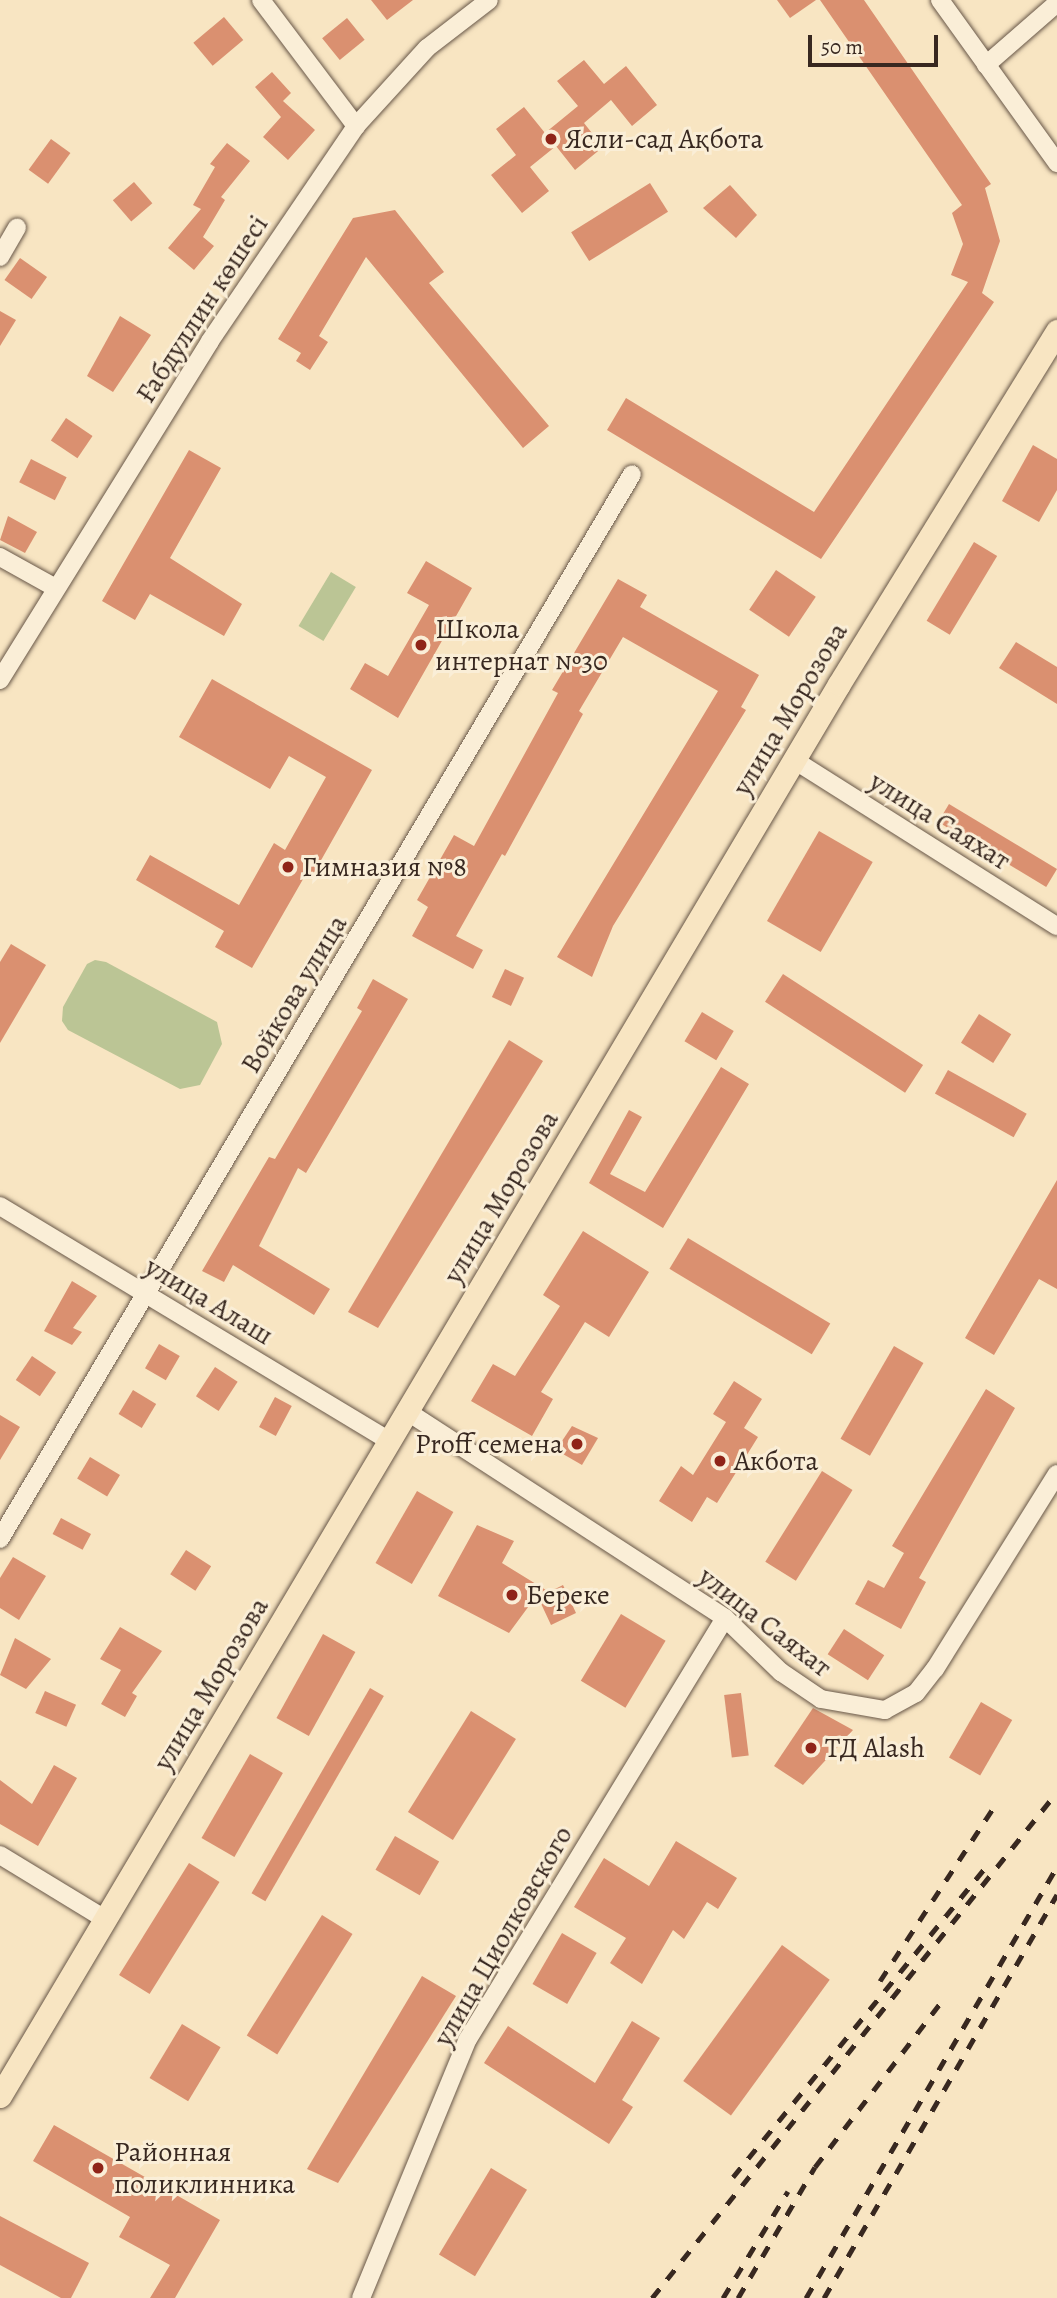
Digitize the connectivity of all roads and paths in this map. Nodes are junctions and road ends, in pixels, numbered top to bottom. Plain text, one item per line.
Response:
1 (261, 0) edge
2 (489, 0) edge
3 (940, 0) edge
4 (1057, 3) edge
5 (986, 65) junction
6 (356, 126) junction
7 (1057, 163) edge
8 (17, 227) dead end
9 (0, 257) edge
10 (1057, 331) edge
11 (632, 474) dead end
12 (0, 557) edge
13 (56, 588) junction
14 (0, 680) edge
15 (794, 760) junction
16 (1057, 926) edge
17 (0, 1206) edge
18 (147, 1294) junction
19 (408, 1412) junction
20 (391, 1442) junction
21 (1057, 1474) edge
22 (0, 1539) edge
23 (725, 1618) junction
24 (0, 1855) edge
25 (105, 1919) junction
26 (0, 2096) edge
27 (361, 2298) edge

1 - 6 street
2 - 6 street, Ғабдуллин көшесі
3 - 5 street
4 - 5 street
5 - 7 street
6 - 13 street, Ғабдуллин көшесі
8 - 9 street
10 - 15 main road, улица Морозова
11 - 18 street, Войкова улица
12 - 13 street
13 - 14 street, Ғабдуллин көшесі
15 - 16 street, улица Саяхат
15 - 19 main road, улица Морозова
17 - 18 street, улица Алаш
18 - 20 street, улица Алаш
18 - 22 street, Войкова улица
19 - 20 main road, улица Морозова
19 - 23 street, улица Саяхат
20 - 25 main road, улица Морозова
21 - 23 street, улица Саяхат
23 - 27 street, улица Циолковского
24 - 25 street
25 - 26 main road, улица Морозова

